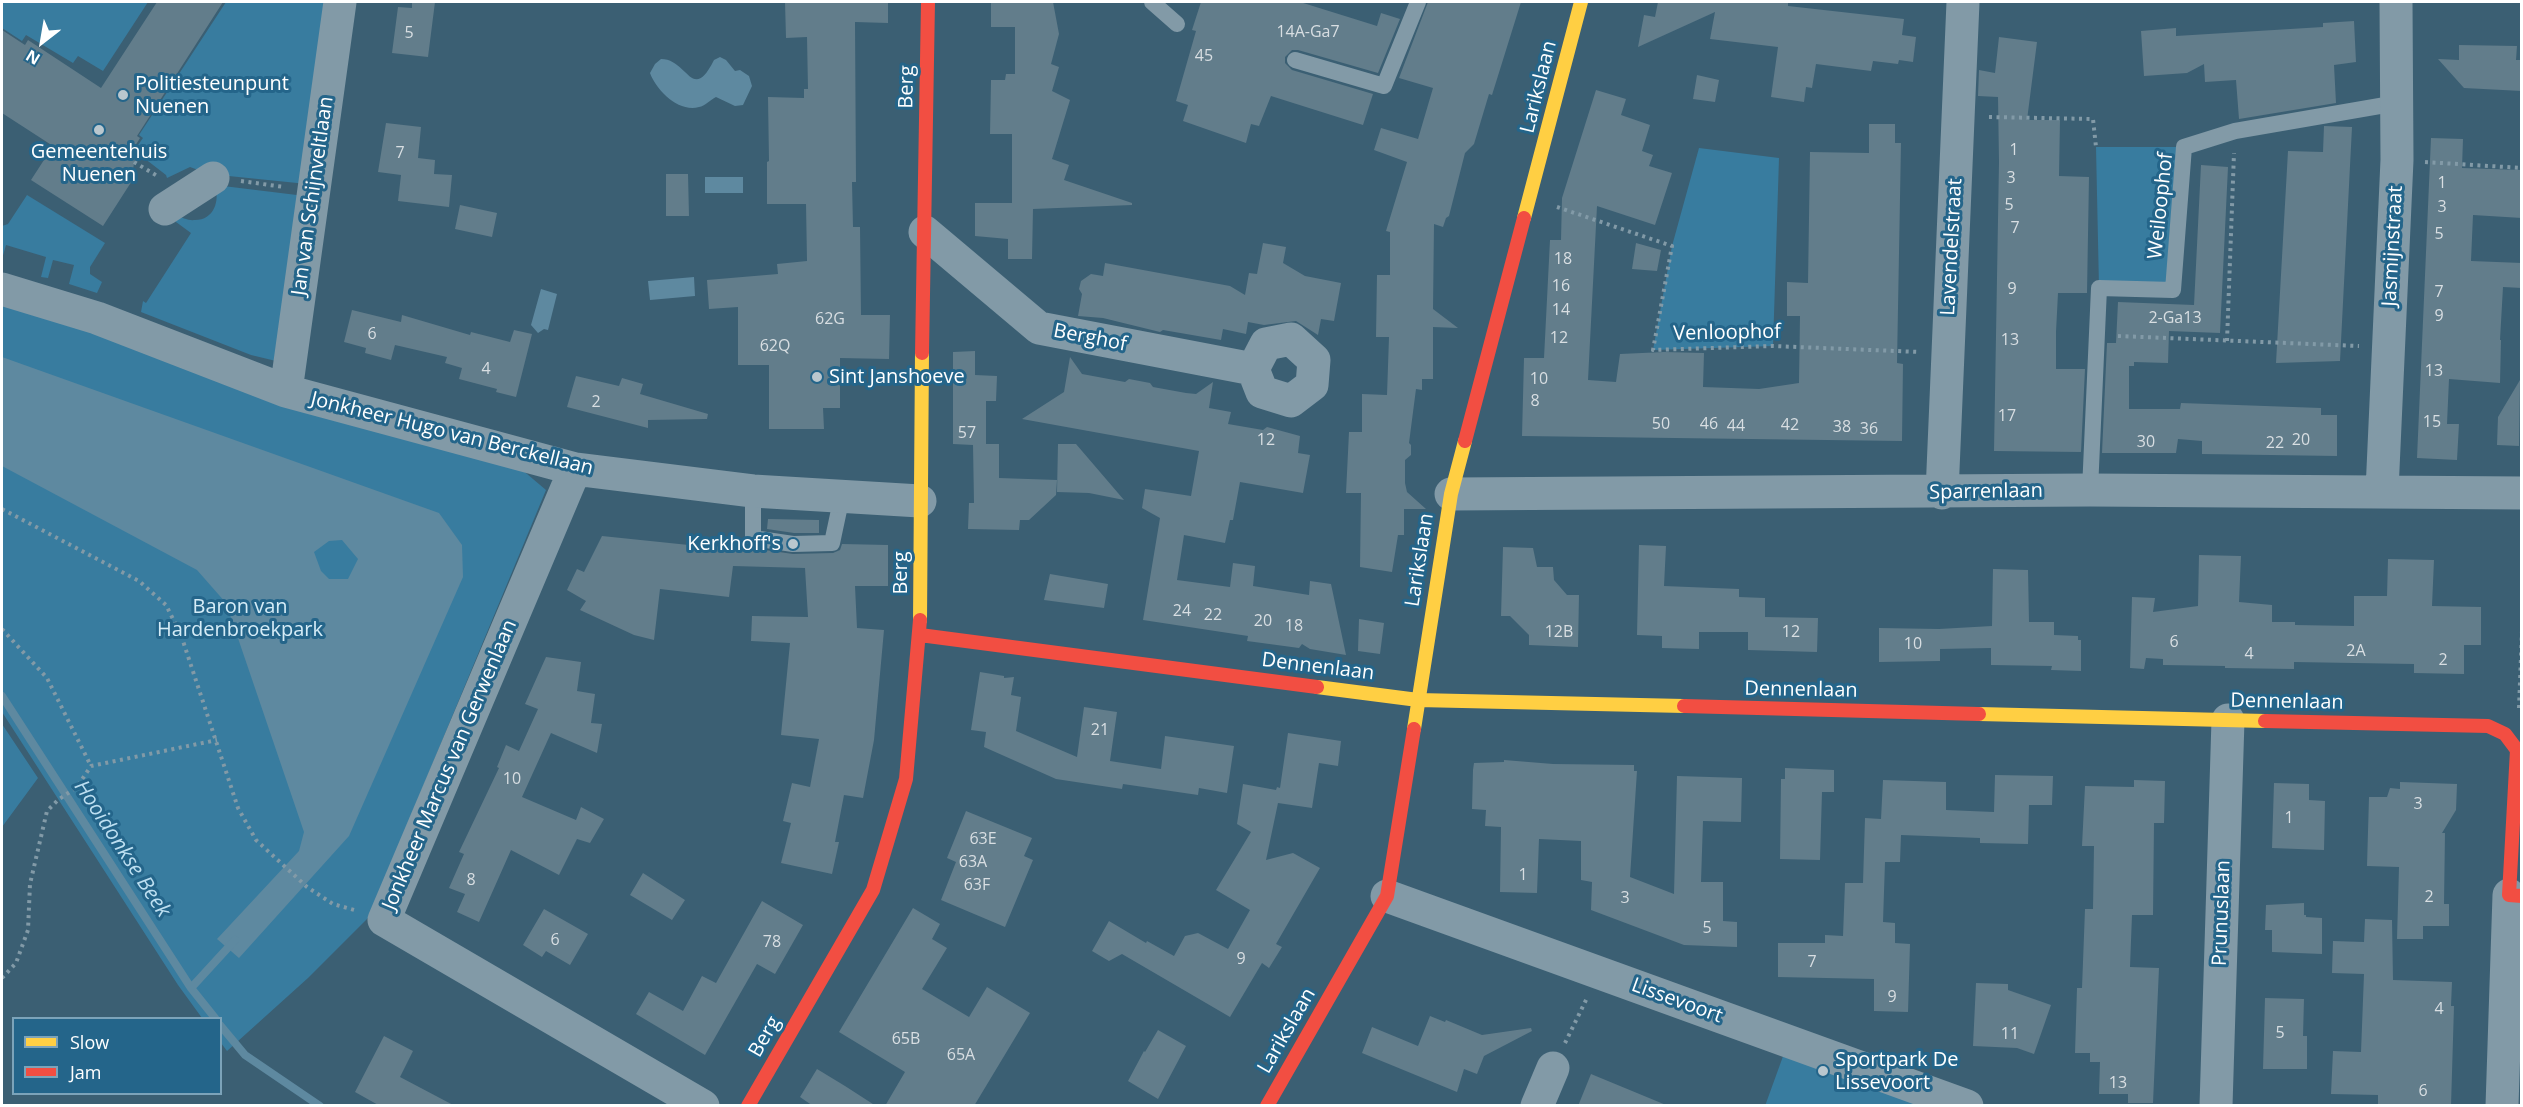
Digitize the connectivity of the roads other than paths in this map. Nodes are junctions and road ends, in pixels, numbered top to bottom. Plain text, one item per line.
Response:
1 (340, 2) edge
2 (928, 2) edge
3 (1152, 2) edge
4 (1418, 2) edge
5 (1581, 2) edge
6 (1963, 2) edge
7 (2396, 2) edge
8 (1177, 24) dead end
9 (1295, 60) dead end
10 (2397, 104) junction
11 (925, 232) junction
12 (2, 289) edge
13 (1252, 369) dead end
14 (286, 391) junction
15 (575, 469) junction
16 (2090, 490) junction
17 (753, 491) junction
18 (2382, 491) junction
19 (1942, 493) junction
20 (2522, 493) edge
21 (1451, 494) junction
22 (842, 496) junction
23 (920, 501) junction
24 (920, 635) junction
25 (1418, 700) junction
26 (2228, 720) junction
27 (1387, 896) junction
28 (2515, 896) edge
29 (1553, 1068) road end
30 (703, 1106) edge
31 (748, 1106) edge
32 (1267, 1106) edge
33 (1537, 1106) edge
34 (1967, 1106) edge
35 (2216, 1106) edge
36 (2502, 1106) edge

1 - 14 street, Jan van Schijnveltlaan
2 - 11 street, Berg
3 - 8 lane
4 - 9 lane
5 - 21 street, Larikslaan
6 - 19 street, Lavendelstraat
7 - 10 street, Jasmijnstraat
10 - 16 lane, Weiloophof
10 - 18 street, Jasmijnstraat
11 - 13 street, Berghof
11 - 23 street, Berg
12 - 14 street, Jonkheer Hugo van Berckellaan
14 - 15 street, Jonkheer Hugo van Berckellaan
15 - 17 street, Jonkheer Hugo van Berckellaan
15 - 30 street, Jonkheer Marcus van Gerwenlaan
16 - 18 street, Sparrenlaan
16 - 19 street, Sparrenlaan
17 - 22 street, Jonkheer Hugo van Berckellaan
17 - 22 lane
18 - 20 street, Sparrenlaan
19 - 21 street, Sparrenlaan
21 - 25 street, Larikslaan
22 - 23 street, Jonkheer Hugo van Berckellaan
23 - 24 street, Berg
24 - 25 street, Dennenlaan
24 - 31 street, Berg
25 - 26 street, Dennenlaan
25 - 27 street, Larikslaan
26 - 28 street, Dennenlaan
26 - 35 street, Prunuslaan
27 - 32 street, Larikslaan
27 - 34 street, Lissevoort
28 - 36 street
29 - 33 street

